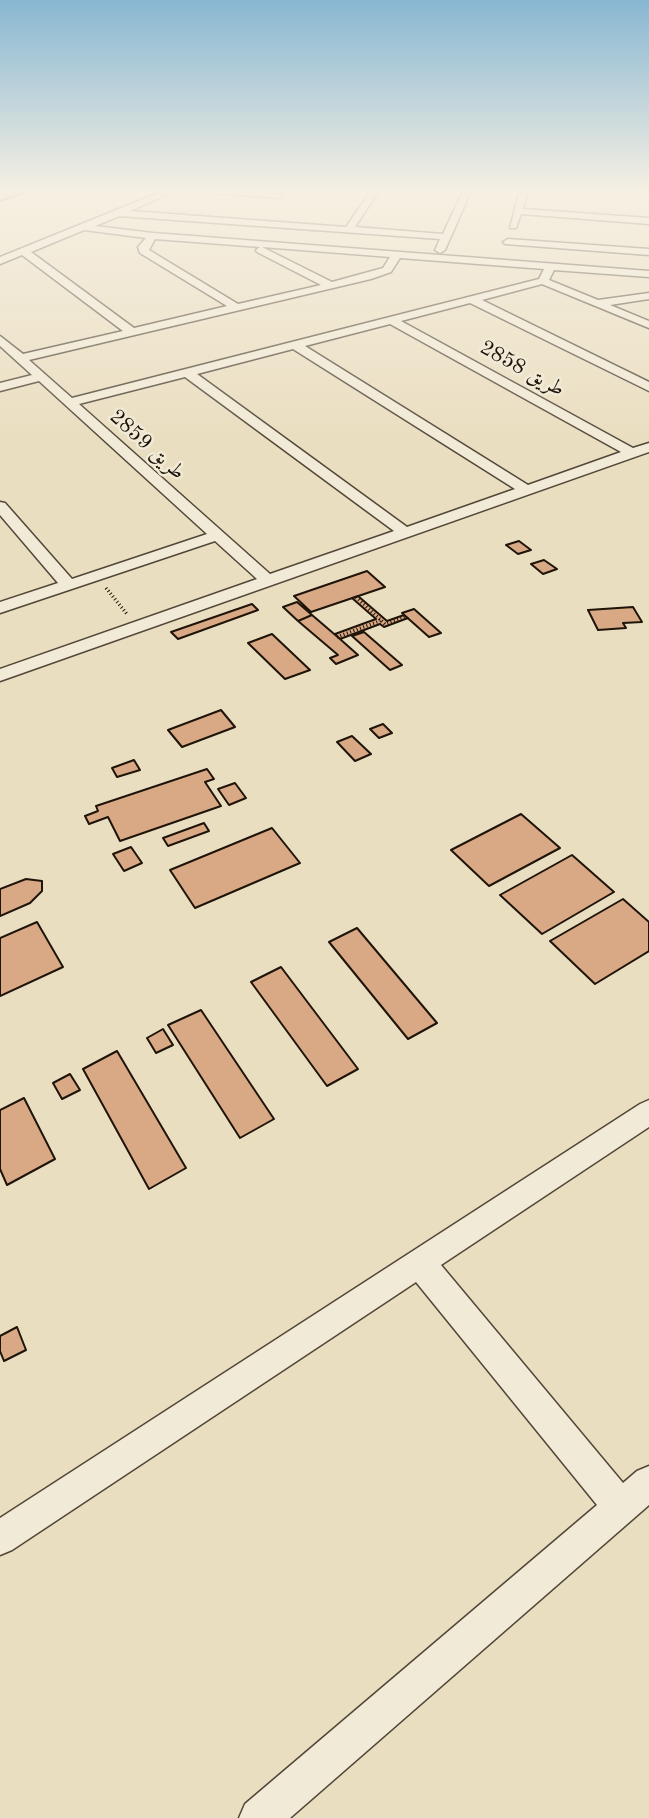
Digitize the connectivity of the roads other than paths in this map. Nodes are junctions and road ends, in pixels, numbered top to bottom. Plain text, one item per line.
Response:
1 (53, 274) edge
2 (182, 274) edge
3 (308, 274) edge
4 (378, 274) edge
5 (547, 274) edge
6 (543, 281) junction
7 (330, 285) junction
8 (649, 296) edge
9 (473, 300) junction
10 (600, 303) junction
11 (236, 307) junction
12 (391, 320) junction
13 (649, 325) edge
14 (132, 332) junction
15 (0, 340) edge
16 (295, 345) junction
17 (21, 358) junction
18 (188, 373) junction
19 (41, 377) junction
20 (0, 387) edge
21 (649, 387) edge
22 (69, 402) junction
23 (649, 447) edge
24 (632, 453) junction
25 (526, 489) junction
26 (0, 506) edge
27 (406, 533) junction
28 (216, 536) junction
29 (267, 580) junction
30 (69, 586) junction
31 (0, 608) edge
32 (0, 676) edge
33 (649, 1112) edge
34 (420, 1262) junction
35 (649, 1483) edge
36 (621, 1507) junction
37 (0, 1538) edge
38 (259, 1818) edge

1 - 14 street
2 - 11 street
3 - 7 street
4 - 7 street
5 - 6 street
6 - 9 street
6 - 10 street
7 - 11 street
8 - 10 street
9 - 12 street
9 - 21 street
10 - 13 street
11 - 14 street
12 - 16 street
12 - 24 street, طريق 2858
14 - 17 street
15 - 17 street, طريق 2859
16 - 18 street
16 - 25 street
17 - 19 street, طريق 2859
18 - 22 street
18 - 27 street
19 - 20 street
19 - 22 street, طريق 2859
22 - 28 street, طريق 2859
23 - 24 street
24 - 25 street
25 - 27 street
26 - 30 street
27 - 29 street
28 - 29 street, طريق 2859
28 - 30 street
29 - 32 street
30 - 31 street
33 - 34 street
34 - 36 street
34 - 37 street
35 - 36 street
36 - 38 street

